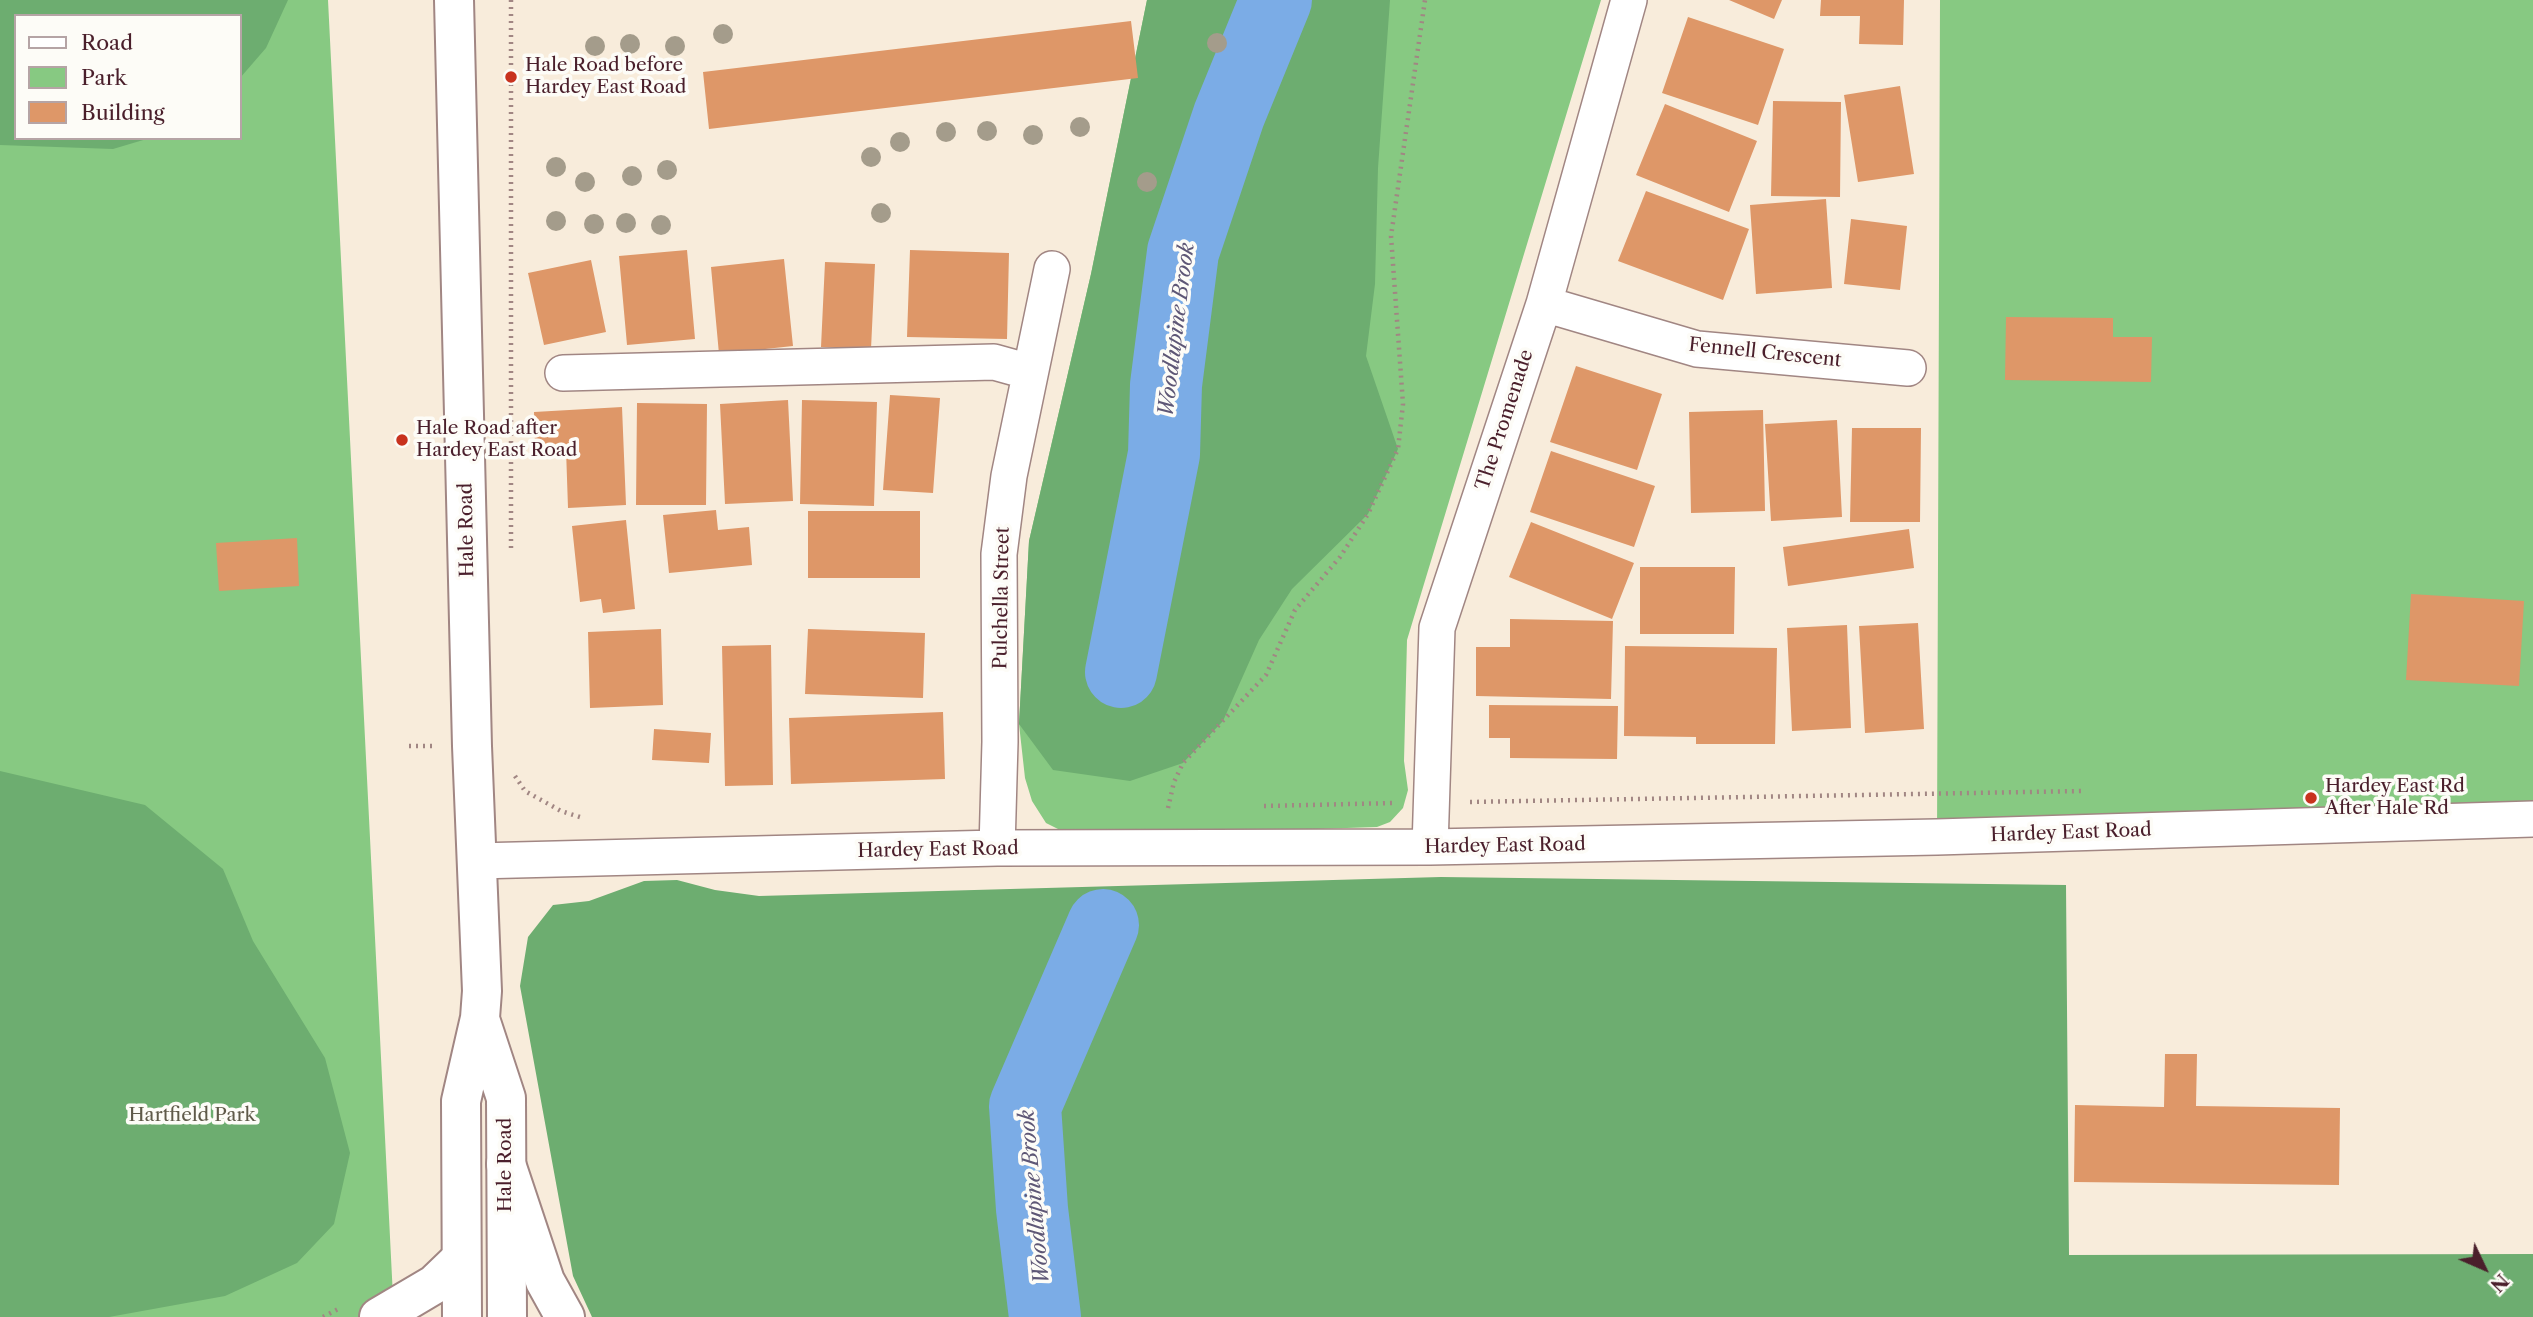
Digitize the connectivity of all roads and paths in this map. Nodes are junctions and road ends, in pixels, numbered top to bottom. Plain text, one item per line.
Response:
1 (454, 0) edge
2 (511, 0) edge
3 (1425, 0) edge
4 (1629, 0) edge
5 (1052, 269) dead end
6 (1544, 304) junction
7 (1908, 368) dead end
8 (1030, 372) junction
9 (563, 373) dead end
10 (510, 551) dead end
11 (512, 771) dead end
12 (2090, 791) dead end
13 (1431, 802) junction
14 (1251, 806) dead end
15 (1182, 807) dead end
16 (1155, 808) dead end
17 (1168, 808) junction
18 (597, 818) dead end
19 (2533, 819) edge
20 (1430, 847) junction
21 (997, 848) junction
22 (476, 861) junction
23 (480, 1018) junction
24 (506, 1164) junction
25 (461, 1259) junction
26 (379, 1317) edge
27 (462, 1317) edge
28 (507, 1317) edge
29 (565, 1317) edge

1 - 22 main road, Hale Road
2 - 10 path
3 - 17 path
4 - 6 street, The Promenade
5 - 8 street, Pulchella Street
6 - 7 street, Fennell Crescent
6 - 13 street, The Promenade
8 - 9 street
8 - 21 street, Pulchella Street
11 - 18 path
12 - 13 path
13 - 14 path
13 - 20 street, The Promenade
15 - 17 path
16 - 17 path
19 - 20 street, Hardey East Road
20 - 21 street, Hardey East Road
21 - 22 street, Hardey East Road
22 - 23 main road, Hale Road
23 - 24 main road, Hale Road
23 - 25 main road, Hale Road
24 - 28 main road, Hale Road
24 - 29 main road
25 - 26 main road
25 - 27 main road, Hale Road

